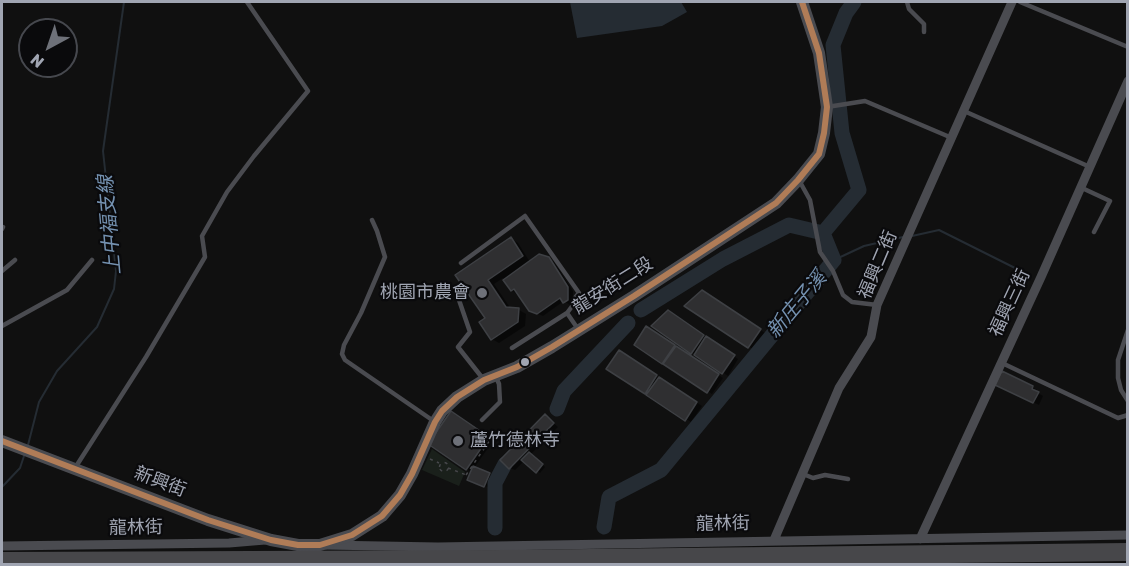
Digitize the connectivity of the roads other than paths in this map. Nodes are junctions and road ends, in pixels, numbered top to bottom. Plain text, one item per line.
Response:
1 (247, 2) edge
2 (802, 2) edge
3 (907, 2) edge
4 (1012, 2) edge
5 (1020, 2) edge
6 (924, 32) dead end
7 (1128, 47) edge
8 (1128, 81) edge
9 (830, 107) junction
10 (964, 111) junction
11 (952, 138) junction
12 (1089, 167) junction
13 (798, 180) junction
14 (1079, 187) junction
15 (372, 220) dead end
16 (1094, 232) dead end
17 (15, 260) dead end
18 (92, 260) dead end
19 (461, 263) dead end
20 (2, 271) edge
21 (459, 300) dead end
22 (877, 305) junction
23 (567, 313) junction
24 (2, 326) edge
25 (578, 329) junction
26 (1128, 330) edge
27 (512, 348) dead end
28 (1001, 363) junction
29 (490, 378) junction
30 (1128, 401) edge
31 (1128, 415) edge
32 (482, 420) dead end
33 (435, 422) junction
34 (2, 441) edge
35 (75, 468) junction
36 (803, 474) junction
37 (848, 479) dead end
38 (1128, 536) edge
39 (920, 539) junction
40 (271, 540) junction
41 (774, 540) junction
42 (2, 546) edge
43 (314, 548) junction
44 (1128, 553) edge
45 (2, 561) edge
46 (1014, 564) edge

1 - 35 lane
2 - 9 street, 龍安街二段
3 - 6 lane
4 - 10 street, 福興二街
5 - 7 lane
8 - 12 street, 福興三街
9 - 11 lane
9 - 13 street, 龍安街二段
10 - 11 street, 福興二街
10 - 12 lane
11 - 22 street, 福興二街
12 - 14 street, 福興三街
13 - 22 lane
13 - 25 street, 龍安街二段
14 - 16 lane
14 - 28 street, 福興三街
15 - 33 lane
17 - 20 lane
18 - 24 lane
19 - 23 lane
21 - 29 lane
22 - 36 street, 福興二街
23 - 25 lane
23 - 27 lane
25 - 29 street, 龍安街二段
26 - 30 lane
28 - 31 lane
28 - 39 street, 福興三街
29 - 32 lane
29 - 33 street, 龍安街二段
33 - 43 street, 龍安街二段
34 - 35 street, 新興街
35 - 40 street, 新興街
36 - 37 lane
36 - 41 street, 福興二街
38 - 39 street, 龍林街
39 - 41 street, 龍林街
40 - 42 street, 龍林街
40 - 43 street, 新興街
41 - 43 street, 龍林街
44 - 45 highway
44 - 46 highway

